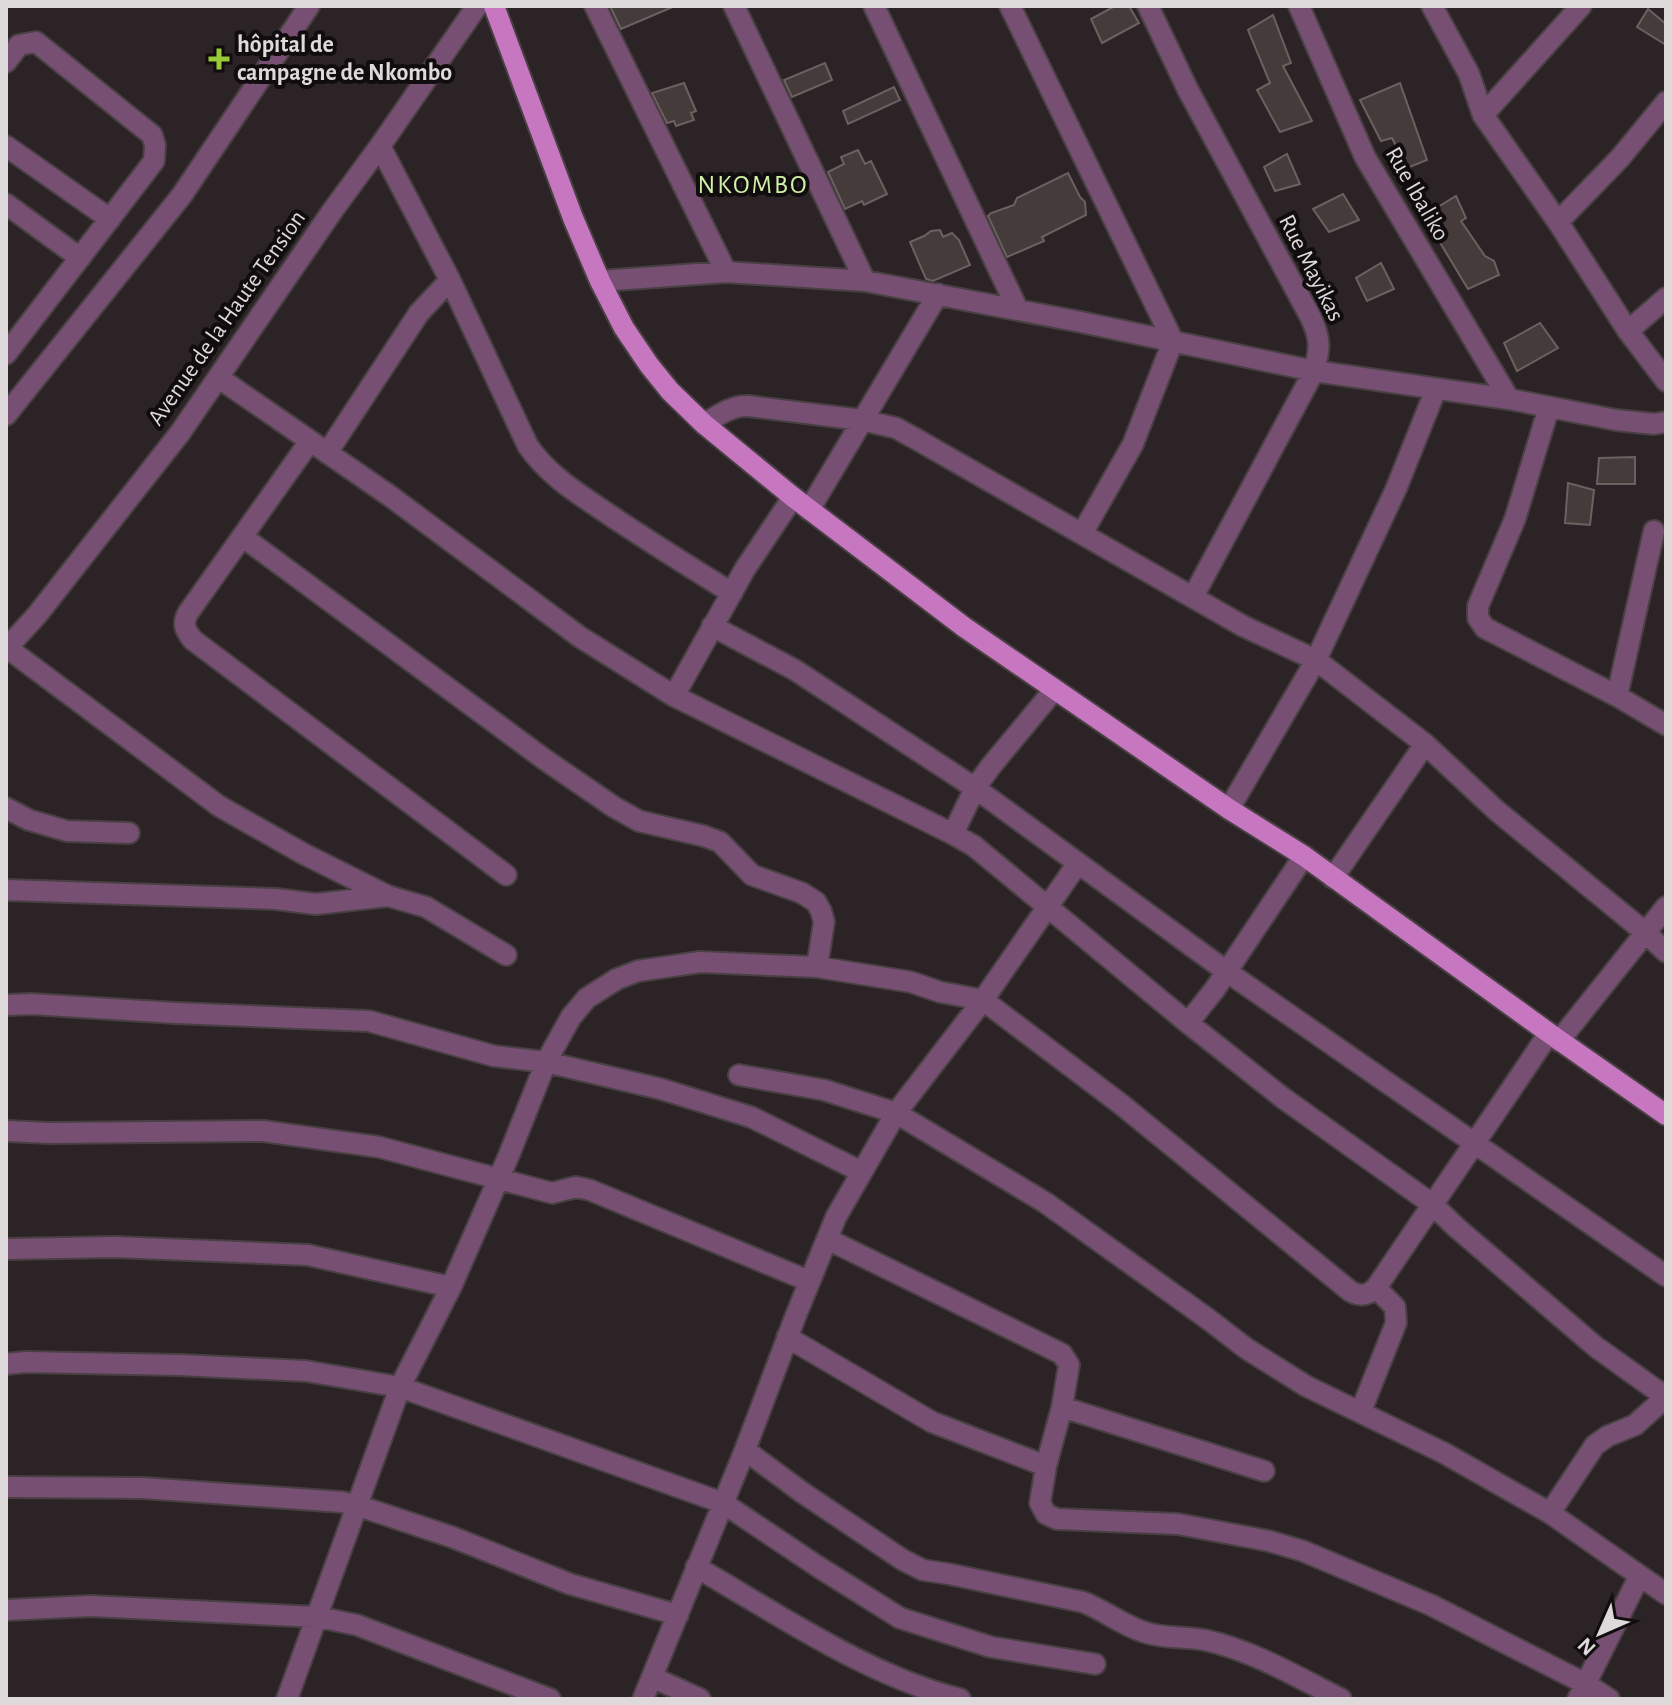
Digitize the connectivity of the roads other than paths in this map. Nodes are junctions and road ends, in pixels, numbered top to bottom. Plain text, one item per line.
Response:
1 (309, 6) edge
2 (477, 6) edge
3 (494, 6) edge
4 (595, 6) edge
5 (734, 6) edge
6 (874, 6) edge
7 (1010, 6) edge
8 (1148, 6) edge
9 (1299, 6) edge
10 (1432, 6) edge
11 (1581, 6) edge
12 (6, 62) edge
13 (1666, 102) edge
14 (1483, 115) junction
15 (6, 146) edge
16 (380, 146) junction
17 (6, 204) edge
18 (110, 219) junction
19 (1558, 222) junction
20 (80, 258) junction
21 (726, 272) junction
22 (450, 280) junction
23 (600, 281) junction
24 (865, 281) junction
25 (938, 294) junction
26 (1666, 298) edge
27 (1018, 310) junction
28 (1628, 331) junction
29 (1173, 341) junction
30 (6, 354) edge
31 (1314, 371) junction
32 (219, 378) junction
33 (1666, 381) edge
34 (1436, 389) junction
35 (1509, 399) junction
36 (1549, 407) junction
37 (6, 415) edge
38 (862, 420) junction
39 (1666, 422) edge
40 (704, 424) junction
41 (318, 447) junction
42 (801, 504) junction
43 (1654, 531) dead end
44 (1083, 532) junction
45 (243, 537) junction
46 (732, 593) junction
47 (1193, 597) junction
48 (712, 626) junction
49 (6, 648) edge
50 (1316, 660) junction
51 (1054, 690) junction
52 (674, 696) junction
53 (1617, 696) junction
54 (1666, 725) edge
55 (1425, 744) junction
56 (975, 788) junction
57 (6, 808) edge
58 (1229, 809) junction
59 (129, 833) dead end
60 (953, 834) junction
61 (1304, 856) junction
62 (1078, 863) junction
63 (506, 875) dead end
64 (1333, 878) junction
65 (6, 890) edge
66 (388, 896) junction
67 (1666, 907) edge
68 (1048, 908) junction
69 (1646, 933) junction
70 (1666, 952) edge
71 (506, 955) dead end
72 (817, 967) junction
73 (1226, 971) junction
74 (983, 1000) junction
75 (6, 1005) edge
76 (1188, 1023) junction
77 (1554, 1037) junction
78 (546, 1062) junction
79 (739, 1075) dead end
80 (896, 1113) junction
81 (1666, 1115) edge
82 (6, 1131) edge
83 (1476, 1144) junction
84 (862, 1172) junction
85 (499, 1178) junction
86 (1432, 1204) junction
87 (827, 1239) junction
88 (6, 1249) edge
89 (1666, 1276) edge
90 (809, 1281) junction
91 (451, 1287) junction
92 (1376, 1288) junction
93 (787, 1337) junction
94 (6, 1364) edge
95 (400, 1387) junction
96 (1666, 1397) edge
97 (1062, 1407) junction
98 (1361, 1411) junction
99 (745, 1450) junction
100 (1046, 1466) junction
101 (1264, 1471) dead end
102 (6, 1487) edge
103 (723, 1503) junction
104 (356, 1505) junction
105 (1550, 1513) junction
106 (696, 1567) junction
107 (1639, 1577) junction
108 (1666, 1594) edge
109 (6, 1610) edge
110 (678, 1615) junction
111 (318, 1617) junction
112 (1095, 1664) dead end
113 (652, 1677) junction
114 (1582, 1692) edge
115 (287, 1699) edge
116 (550, 1699) edge
117 (643, 1699) edge
118 (700, 1699) edge
119 (960, 1699) edge
120 (1341, 1699) edge
121 (1609, 1699) edge

1 - 37 street
2 - 16 street, Avenue de la Haute Tension
3 - 23 main road
4 - 21 street
5 - 24 street
6 - 27 street
7 - 29 street
8 - 31 street, Rue Mayikas
9 - 35 street, Rue Ibaliko
10 - 14 street
11 - 14 street
12 - 18 street
13 - 19 street
14 - 19 street
15 - 18 street
16 - 22 street
16 - 32 street, Avenue de la Haute Tension
17 - 20 street
18 - 20 street
19 - 28 street
20 - 30 street
21 - 23 street
21 - 24 street
22 - 41 street
22 - 46 street
23 - 40 main road
24 - 25 street
25 - 27 street
25 - 38 street
26 - 28 street
27 - 29 street
28 - 33 street
29 - 31 street
29 - 44 street
31 - 34 street
31 - 47 street, Rue Mayikas
32 - 41 street
32 - 49 street, Avenue de la Haute Tension
34 - 35 street
34 - 50 street
35 - 36 street
36 - 39 street
36 - 53 street
38 - 40 street
38 - 42 street
38 - 44 street
40 - 42 main road
41 - 45 street
41 - 52 street
42 - 46 street
42 - 51 main road
43 - 53 street
44 - 47 street
45 - 63 street
45 - 72 street
46 - 48 street
47 - 50 street
48 - 52 street
48 - 56 street
49 - 66 street
50 - 55 street
50 - 58 street
51 - 56 street
51 - 58 main road
52 - 60 street
53 - 54 street
55 - 64 street
55 - 69 street
56 - 60 street
56 - 62 street
57 - 59 street
58 - 61 main road
60 - 68 street
61 - 64 main road
61 - 73 street
62 - 68 street
62 - 73 street
64 - 77 main road
65 - 66 street
66 - 71 street
67 - 69 street
68 - 74 street
68 - 76 street
69 - 70 street
69 - 77 street
72 - 74 street
72 - 78 street
73 - 76 street
73 - 83 street
74 - 80 street
74 - 92 street
75 - 78 street
76 - 86 street
77 - 81 main road
77 - 83 street
78 - 84 street
78 - 85 street
79 - 80 street
80 - 84 street
80 - 98 street
82 - 85 street
83 - 86 street
83 - 89 street
84 - 87 street
85 - 90 street
85 - 91 street
86 - 92 street
86 - 96 street
87 - 90 street
87 - 97 street
88 - 91 street
90 - 93 street
91 - 95 street
92 - 98 street
93 - 99 street
93 - 100 street
94 - 95 street
95 - 103 street
95 - 104 street
96 - 105 street
97 - 100 street
97 - 101 street
98 - 105 street
99 - 103 street
99 - 120 street
100 - 114 street
102 - 104 street
103 - 106 street
103 - 112 street
104 - 110 street
104 - 111 street
105 - 107 street
106 - 110 street
106 - 119 street
107 - 108 street
107 - 114 street
109 - 111 street
110 - 113 street
111 - 115 street
111 - 116 street
113 - 117 street
113 - 118 street
114 - 121 street

